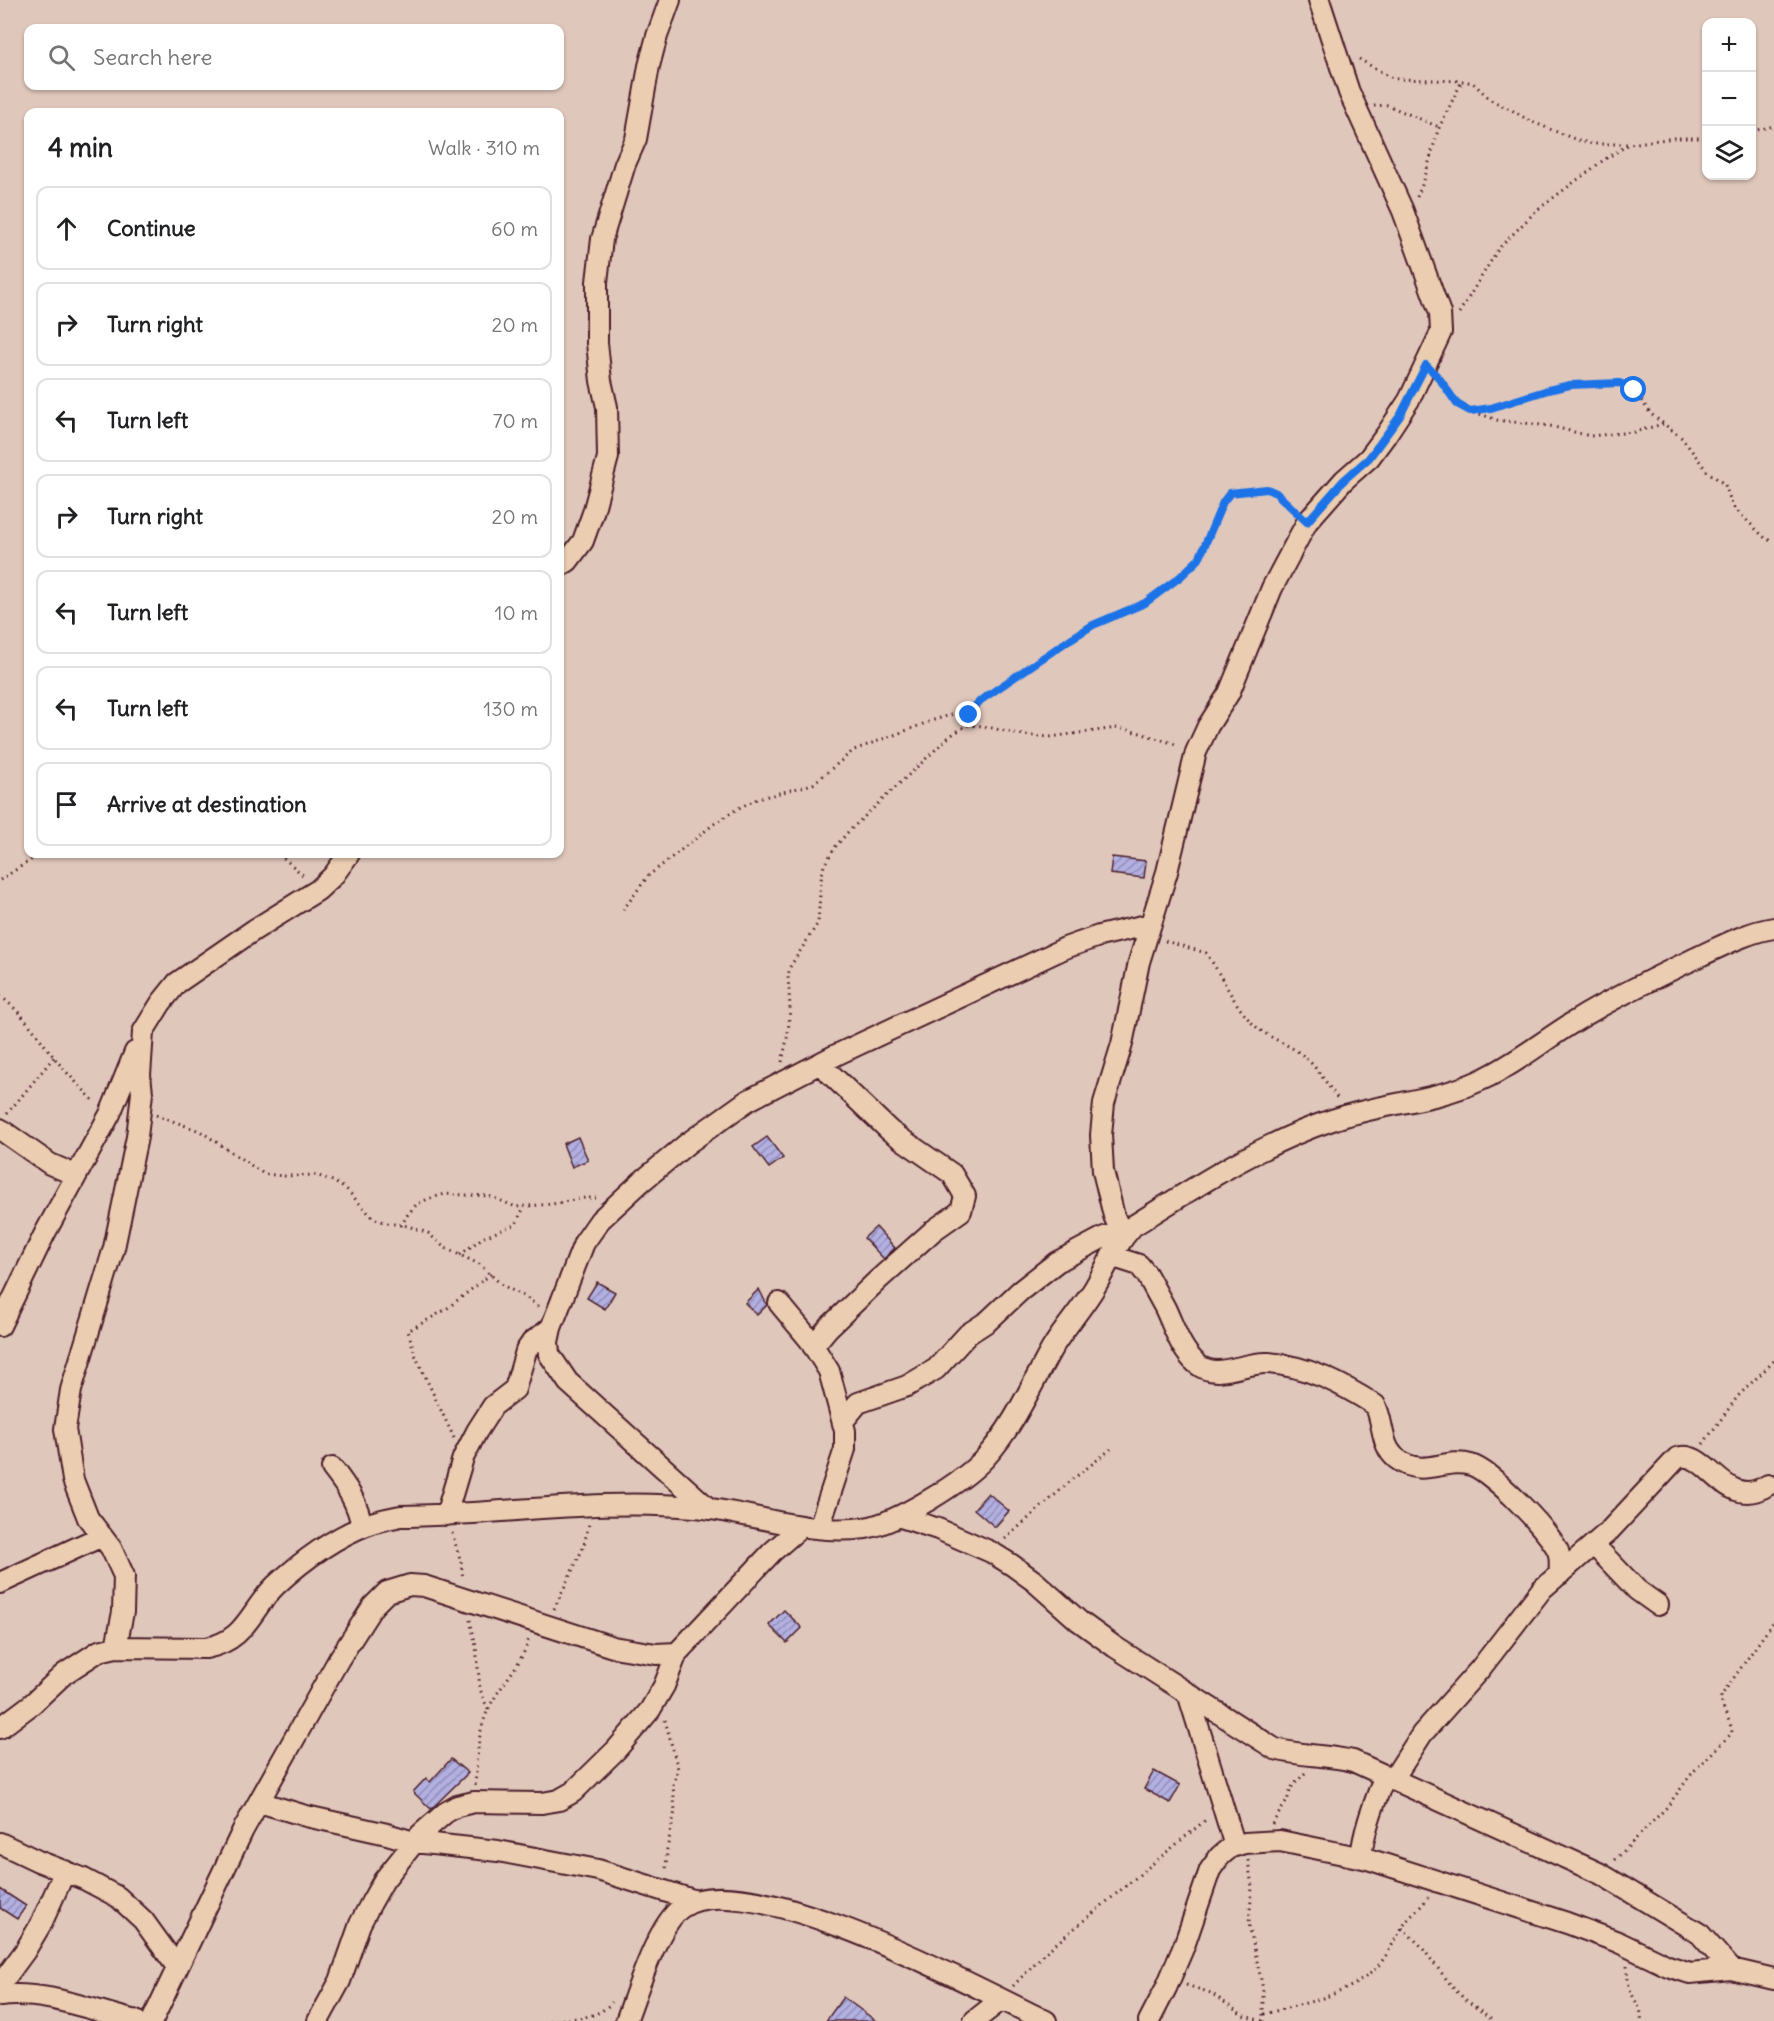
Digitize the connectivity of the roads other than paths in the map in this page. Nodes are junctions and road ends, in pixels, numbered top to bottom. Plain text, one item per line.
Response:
1 (670, 0) edge
2 (1319, 0) edge
3 (564, 564) edge
4 (347, 858) edge
5 (1774, 928) edge
6 (1149, 929) junction
7 (143, 1032) junction
8 (819, 1064) junction
9 (3, 1122) edge
10 (75, 1175) junction
11 (1122, 1234) junction
12 (1111, 1256) junction
13 (779, 1303) dead end
14 (0, 1326) edge
15 (550, 1329) junction
16 (813, 1346) junction
17 (843, 1421) junction
18 (332, 1467) dead end
19 (1768, 1485) dead end
20 (709, 1509) junction
21 (450, 1515) junction
22 (901, 1517) junction
23 (362, 1527) junction
24 (810, 1527) junction
25 (102, 1536) junction
26 (1594, 1545) junction
27 (1560, 1574) junction
28 (0, 1583) edge
29 (1658, 1605) dead end
30 (116, 1647) junction
31 (677, 1653) junction
32 (1188, 1693) junction
33 (0, 1728) edge
34 (1389, 1777) junction
35 (259, 1802) junction
36 (414, 1842) junction
37 (0, 1843) edge
38 (1238, 1845) junction
39 (1361, 1857) junction
40 (65, 1871) junction
41 (693, 1900) junction
42 (177, 1967) junction
43 (1731, 1969) junction
44 (1774, 1979) edge
45 (0, 1984) edge
46 (0, 1996) edge
47 (1001, 2000) junction
48 (136, 2021) edge
49 (152, 2021) edge
50 (318, 2021) edge
51 (626, 2021) edge
52 (974, 2021) edge
53 (1046, 2021) edge
54 (1149, 2021) edge

1 - 3 street
2 - 6 street
4 - 7 street
5 - 11 street
6 - 8 street
6 - 11 street
7 - 10 street
7 - 25 street
8 - 15 street
8 - 16 street
9 - 10 street
10 - 14 street
11 - 12 street
11 - 17 street
12 - 22 street
12 - 27 street
13 - 16 street
15 - 20 street
15 - 21 street
16 - 17 street
17 - 24 street
18 - 23 street
19 - 26 street
20 - 21 street
20 - 24 street
21 - 23 street
22 - 24 street
22 - 32 street
23 - 30 street
24 - 31 street
25 - 28 street
25 - 30 street
26 - 27 street
26 - 29 street
27 - 34 street
30 - 33 street
31 - 35 street
31 - 36 street
32 - 34 street
32 - 38 street
34 - 39 street
34 - 43 street
35 - 36 street
35 - 42 street
36 - 41 street
36 - 50 street
37 - 40 street
38 - 39 street
38 - 54 street
39 - 43 street
40 - 42 street
40 - 45 street
41 - 47 street
41 - 51 street
42 - 49 street
43 - 44 street
46 - 48 street
47 - 52 street
47 - 53 street

